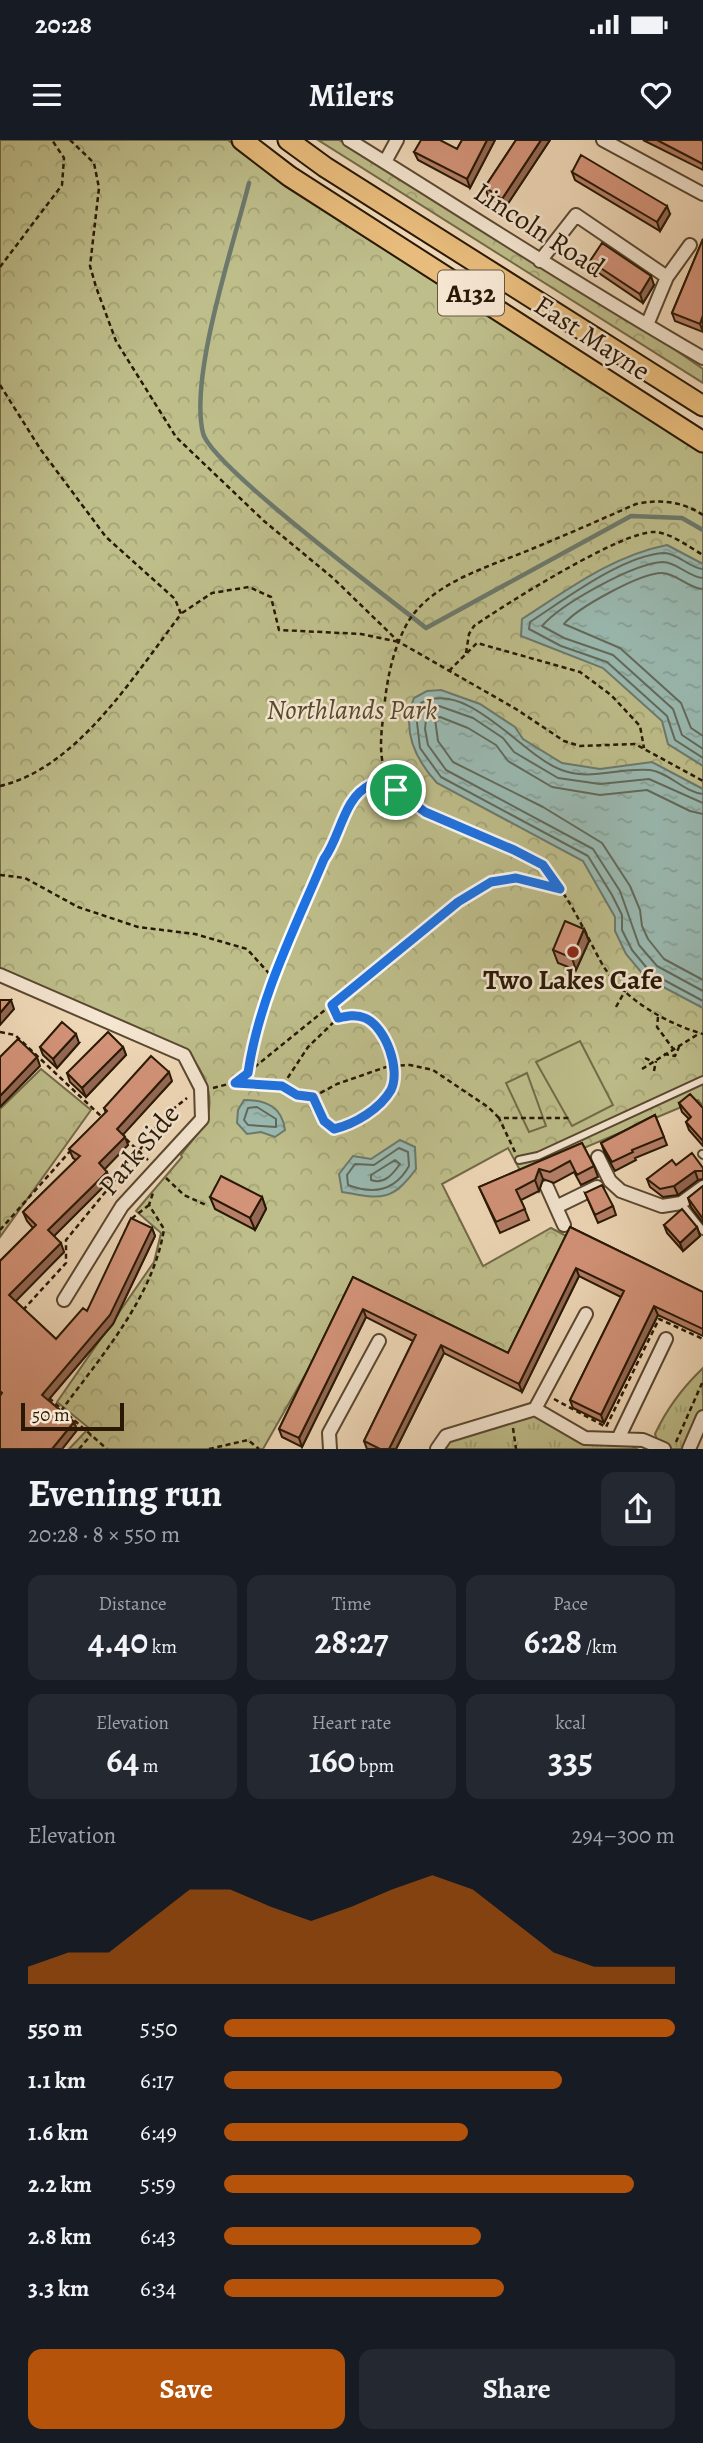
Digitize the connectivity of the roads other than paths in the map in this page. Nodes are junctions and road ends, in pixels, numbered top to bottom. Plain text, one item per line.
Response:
1 (243, 140) edge
2 (288, 140) edge
3 (349, 140) edge
4 (397, 140) edge
5 (603, 140) edge
6 (385, 162) junction
7 (703, 194) edge
8 (690, 245) dead end
9 (540, 261) junction
10 (667, 277) junction
11 (647, 325) junction
12 (703, 358) edge
13 (703, 407) edge
14 (703, 442) edge
15 (0, 975) edge
16 (703, 1080) edge
17 (598, 1157) dead end
18 (519, 1160) road end
19 (610, 1181) junction
20 (547, 1186) dead end
21 (703, 1186) edge
22 (681, 1203) junction
23 (556, 1207) junction
24 (564, 1225) dead end
25 (703, 1231) edge
26 (64, 1300) dead end
27 (586, 1314) dead end
28 (666, 1339) dead end
29 (379, 1341) dead end
30 (535, 1409) junction
31 (703, 1417) edge
32 (618, 1439) junction
33 (330, 1449) edge
34 (438, 1449) edge
35 (664, 1449) edge
36 (689, 1449) edge

1 - 14 main road, East Mayne / A132
2 - 13 main road, East Mayne / A132
3 - 6 street, Lincoln Road
4 - 6 street
5 - 7 street
6 - 9 street, Lincoln Road
8 - 10 street
9 - 10 street
9 - 11 street, Lincoln Road
10 - 11 street
11 - 12 street, Lincoln Road
15 - 26 street, Park Side
16 - 18 lane
17 - 19 street
19 - 22 street
19 - 23 street
20 - 23 street
21 - 22 street
22 - 25 lane
23 - 24 street
27 - 30 street
28 - 32 street
29 - 33 street
30 - 32 street
30 - 34 street
31 - 36 street
32 - 35 street

